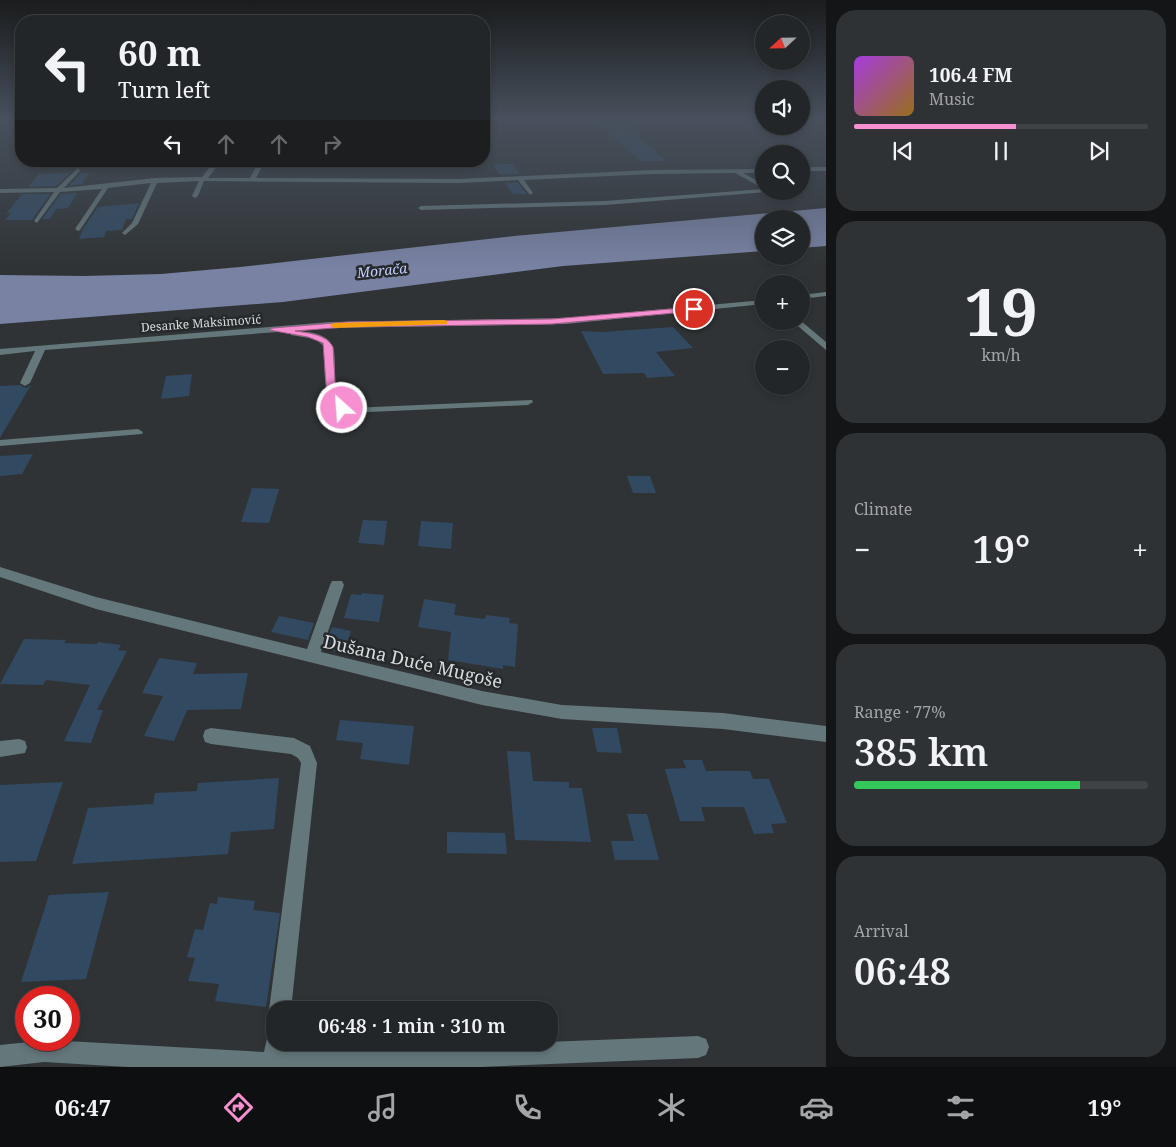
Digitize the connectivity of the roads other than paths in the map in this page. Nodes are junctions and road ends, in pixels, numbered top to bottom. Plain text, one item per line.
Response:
1 (212, 168) edge
2 (258, 168) edge
3 (826, 169) edge
4 (78, 170) dead end
5 (755, 170) edge
6 (810, 170) edge
7 (736, 171) junction
8 (520, 178) junction
9 (155, 180) junction
10 (202, 180) junction
11 (252, 180) junction
12 (755, 182) edge
13 (106, 187) junction
14 (58, 191) junction
15 (0, 192) edge
16 (530, 192) dead end
17 (755, 192) edge
18 (195, 196) dead end
19 (421, 208) dead end
20 (38, 221) dead end
21 (78, 229) dead end
22 (125, 233) dead end
23 (826, 294) edge
24 (810, 297) edge
25 (755, 303) edge
26 (273, 330) junction
27 (806, 330) edge
28 (826, 347) edge
29 (41, 349) junction
30 (0, 352) edge
31 (25, 383) dead end
32 (528, 402) dead end
33 (138, 432) dead end
34 (0, 443) edge
35 (0, 572) edge
36 (337, 585) dead end
37 (312, 656) junction
38 (826, 734) edge
39 (210, 736) dead end
40 (19, 747) dead end
41 (0, 749) edge
42 (281, 1001) edge
43 (698, 1047) dead end
44 (275, 1053) edge
45 (0, 1056) edge

1 - 10 street
2 - 11 street
3 - 6 street
4 - 14 street
5 - 7 street
7 - 8 street
7 - 12 street
8 - 11 street
8 - 16 street
9 - 10 street
9 - 13 street
9 - 22 street
10 - 11 street
10 - 18 street
13 - 14 street
13 - 21 street
14 - 15 street
14 - 20 street
17 - 19 street
23 - 24 street
25 - 26 street, Desanke Maksimović
26 - 29 street, Desanke Maksimović
26 - 32 street
27 - 28 street
29 - 30 street, Desanke Maksimović
29 - 31 street
33 - 34 street
35 - 37 street, Dušana Duće Mugoše
36 - 37 street
37 - 38 street, Dušana Duće Mugoše
39 - 42 street
40 - 41 street
43 - 44 street
44 - 45 street

